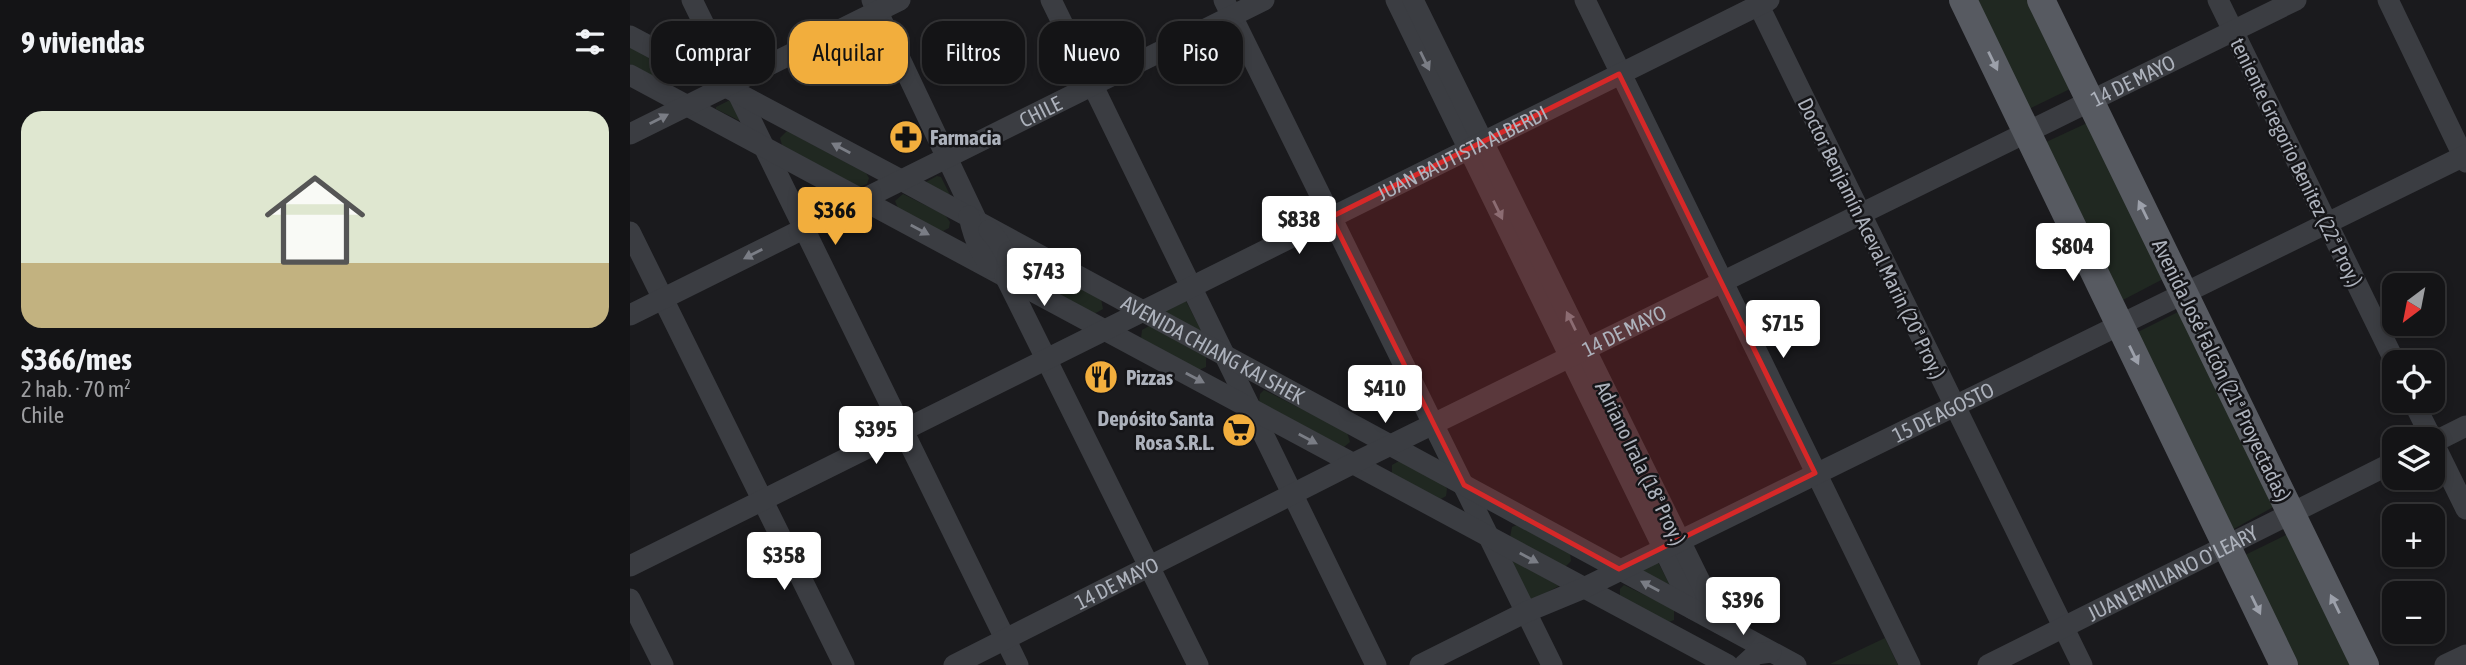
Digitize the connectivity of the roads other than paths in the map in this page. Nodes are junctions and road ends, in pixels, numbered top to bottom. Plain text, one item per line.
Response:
1 (692, 0) edge
2 (900, 0) edge
3 (1051, 0) edge
4 (1264, 0) edge
5 (1396, 0) edge
6 (1413, 0) edge
7 (1585, 0) edge
8 (1963, 0) edge
9 (2041, 0) edge
10 (2218, 0) edge
11 (2296, 0) edge
12 (2388, 0) edge
13 (1761, 2) edge
14 (874, 6) edge
15 (1228, 8) edge
16 (2233, 31) junction
17 (630, 36) edge
18 (1619, 74) junction
19 (630, 75) edge
20 (1092, 85) junction
21 (730, 87) junction
22 (2091, 101) junction
23 (687, 104) junction
24 (2027, 132) junction
25 (630, 134) edge
26 (761, 144) junction
27 (1475, 145) junction
28 (947, 157) junction
29 (2465, 158) edge
30 (901, 180) junction
31 (863, 199) junction
32 (1861, 214) junction
33 (1331, 216) junction
34 (977, 221) junction
35 (2327, 223) junction
36 (803, 229) junction
37 (630, 232) edge
38 (1004, 276) junction
39 (1722, 283) junction
40 (1190, 287) junction
41 (2184, 293) junction
42 (663, 299) junction
43 (1142, 310) junction
44 (630, 316) edge
45 (2120, 324) junction
46 (1104, 329) junction
47 (2389, 350) edge
48 (1578, 354) junction
49 (1225, 355) junction
50 (1046, 358) junction
51 (1954, 405) junction
52 (1248, 406) junction
53 (1433, 424) junction
54 (2466, 426) edge
55 (902, 430) junction
56 (2445, 436) edge
57 (1391, 446) junction
58 (1354, 463) junction
59 (2445, 466) edge
60 (2382, 468) edge
61 (1815, 473) junction
62 (1464, 485) junction
63 (1292, 495) junction
64 (762, 500) junction
65 (2466, 509) edge
66 (2291, 513) junction
67 (1489, 537) junction
68 (1671, 544) junction
69 (2227, 545) junction
70 (630, 566) edge
71 (1149, 566) junction
72 (1619, 569) junction
73 (1584, 588) junction
74 (630, 598) edge
75 (1693, 609) junction
76 (1526, 612) junction
77 (1721, 624) junction
78 (2063, 627) junction
79 (1006, 639) junction
80 (1771, 652) junction
81 (2466, 655) edge
82 (663, 665) edge
83 (844, 665) edge
84 (954, 665) edge
85 (1018, 665) edge
86 (1198, 665) edge
87 (1376, 665) edge
88 (1420, 665) edge
89 (1552, 665) edge
90 (1728, 665) edge
91 (1744, 665) edge
92 (1796, 665) edge
93 (1910, 665) edge
94 (1988, 665) edge
95 (2082, 665) edge
96 (2284, 665) edge
97 (2365, 665) edge
98 (2445, 665) edge

1 - 21 street
2 - 14 street
3 - 20 street
4 - 15 street, CHILE
5 -> 27 street, Adriano Irala (18ª Proy.)
6 - 27 street, Adriano Irala (18ª Proy.)
7 - 18 street
8 -> 24 main road
9 - 22 main road, Avenida José Falcón (21ª Proyectadas)
10 - 16 street, teniente Gregorio Benitez (22ª Proy.)
11 - 16 street, 14 DE MAYO
12 - 29 street
13 - 18 street, JUAN BAUTISTA ALBERDI
13 - 32 street, Doctor Benjamín Aceval Marin (20ª Proy.)
14 - 21 street
14 - 28 street
15 - 20 street, CHILE
15 - 33 street
16 - 22 street, 14 DE MAYO
16 - 35 street, teniente Gregorio Benitez (22ª Proy.)
17 - 21 street, AVENIDA CHIANG KAI SHEK
18 - 27 street, JUAN BAUTISTA ALBERDI
18 - 39 street
19 - 23 street, AVENIDA CHIANG KAI SHEK
20 - 28 street, CHILE
20 - 40 street
21 - 23 street
21 - 26 street
30 -> 21 street, AVENIDA CHIANG KAI SHEK
22 - 24 street, 14 DE MAYO
41 -> 22 main road, Avenida José Falcón (21ª Proyectadas)
25 -> 23 street
23 - 26 street, AVENIDA CHIANG KAI SHEK
24 - 32 street, 14 DE MAYO
24 - 45 main road
26 - 31 street, AVENIDA CHIANG KAI SHEK
26 - 36 street
27 - 33 street, JUAN BAUTISTA ALBERDI
27 - 48 street, Adriano Irala (18ª Proy.)
28 - 30 street, CHILE
28 - 34 street
29 - 35 street, 15 DE AGOSTO
30 - 31 street, CHILE
30 - 34 street, AVENIDA CHIANG KAI SHEK
31 - 36 street, CHILE
31 -> 38 street, AVENIDA CHIANG KAI SHEK
32 - 39 street, 14 DE MAYO
32 - 51 street, Doctor Benjamín Aceval Marin (20ª Proy.)
33 - 40 street, JUAN BAUTISTA ALBERDI
33 - 53 street
34 - 38 street
34 - 43 street, AVENIDA CHIANG KAI SHEK
35 - 41 street, 15 DE AGOSTO
35 - 47 street, teniente Gregorio Benitez (22ª Proy.)
36 -> 42 street, CHILE
36 - 55 street
37 - 42 street
38 - 46 street, AVENIDA CHIANG KAI SHEK
38 - 50 street
39 - 48 street, 14 DE MAYO
39 - 61 street
40 - 43 street, JUAN BAUTISTA ALBERDI
40 - 49 street
41 - 45 street, 15 DE AGOSTO
41 - 66 main road, Avenida José Falcón (21ª Proyectadas)
42 - 44 street, CHILE
42 - 64 street
43 - 46 street, JUAN BAUTISTA ALBERDI
43 - 49 street, AVENIDA CHIANG KAI SHEK
45 - 51 street, 15 DE AGOSTO
45 -> 69 main road
46 - 50 street, JUAN BAUTISTA ALBERDI
46 -> 52 street, AVENIDA CHIANG KAI SHEK
48 - 53 street, 14 DE MAYO
48 - 68 street, Adriano Irala (18ª Proy.)
49 - 52 street
49 - 57 street, AVENIDA CHIANG KAI SHEK
50 - 55 street, JUAN BAUTISTA ALBERDI
50 - 71 street
51 - 61 street, 15 DE AGOSTO
51 - 78 street, Doctor Benjamín Aceval Marin (20ª Proy.)
52 -> 58 street, AVENIDA CHIANG KAI SHEK
52 - 63 street
53 - 57 street, 14 DE MAYO
53 - 62 street
54 - 56 street
55 - 64 street, JUAN BAUTISTA ALBERDI
55 - 79 street
57 - 58 street, 14 DE MAYO
57 - 62 street, AVENIDA CHIANG KAI SHEK
58 - 63 street, 14 DE MAYO
58 - 67 street, AVENIDA CHIANG KAI SHEK
59 - 65 street
60 - 66 street, JUAN EMILIANO O'LEARY
61 - 68 street, 15 DE AGOSTO
61 - 93 street
62 - 67 street
62 - 72 street, AVENIDA CHIANG KAI SHEK
63 - 71 street, 14 DE MAYO
63 - 87 street
64 - 70 street, JUAN BAUTISTA ALBERDI
64 - 83 street
66 - 69 street, JUAN EMILIANO O'LEARY
97 -> 66 main road, Avenida José Falcón (21ª Proyectadas)
67 -> 73 street, AVENIDA CHIANG KAI SHEK
67 - 76 street
68 - 72 street, 15 DE AGOSTO
68 - 75 street, Adriano Irala (18ª Proy.)
68 - 77 street, Adriano Irala (18ª Proy.)
69 - 78 street, JUAN EMILIANO O'LEARY
69 -> 96 main road
71 - 79 street, 14 DE MAYO
71 - 86 street
72 - 73 street, 15 DE AGOSTO
75 -> 72 street, AVENIDA CHIANG KAI SHEK
73 - 76 street, 15 DE AGOSTO
73 - 90 street, AVENIDA CHIANG KAI SHEK
74 - 82 street
75 - 77 street, AVENIDA CHIANG KAI SHEK
76 - 88 street, 15 DE AGOSTO
76 - 89 street
77 - 80 street, AVENIDA CHIANG KAI SHEK
78 - 94 street, JUAN EMILIANO O'LEARY
78 - 95 street, Doctor Benjamín Aceval Marin (20ª Proy.)
79 - 84 street, 14 DE MAYO
79 - 85 street
80 - 91 street
80 - 92 street, AVENIDA CHIANG KAI SHEK
81 - 98 street

